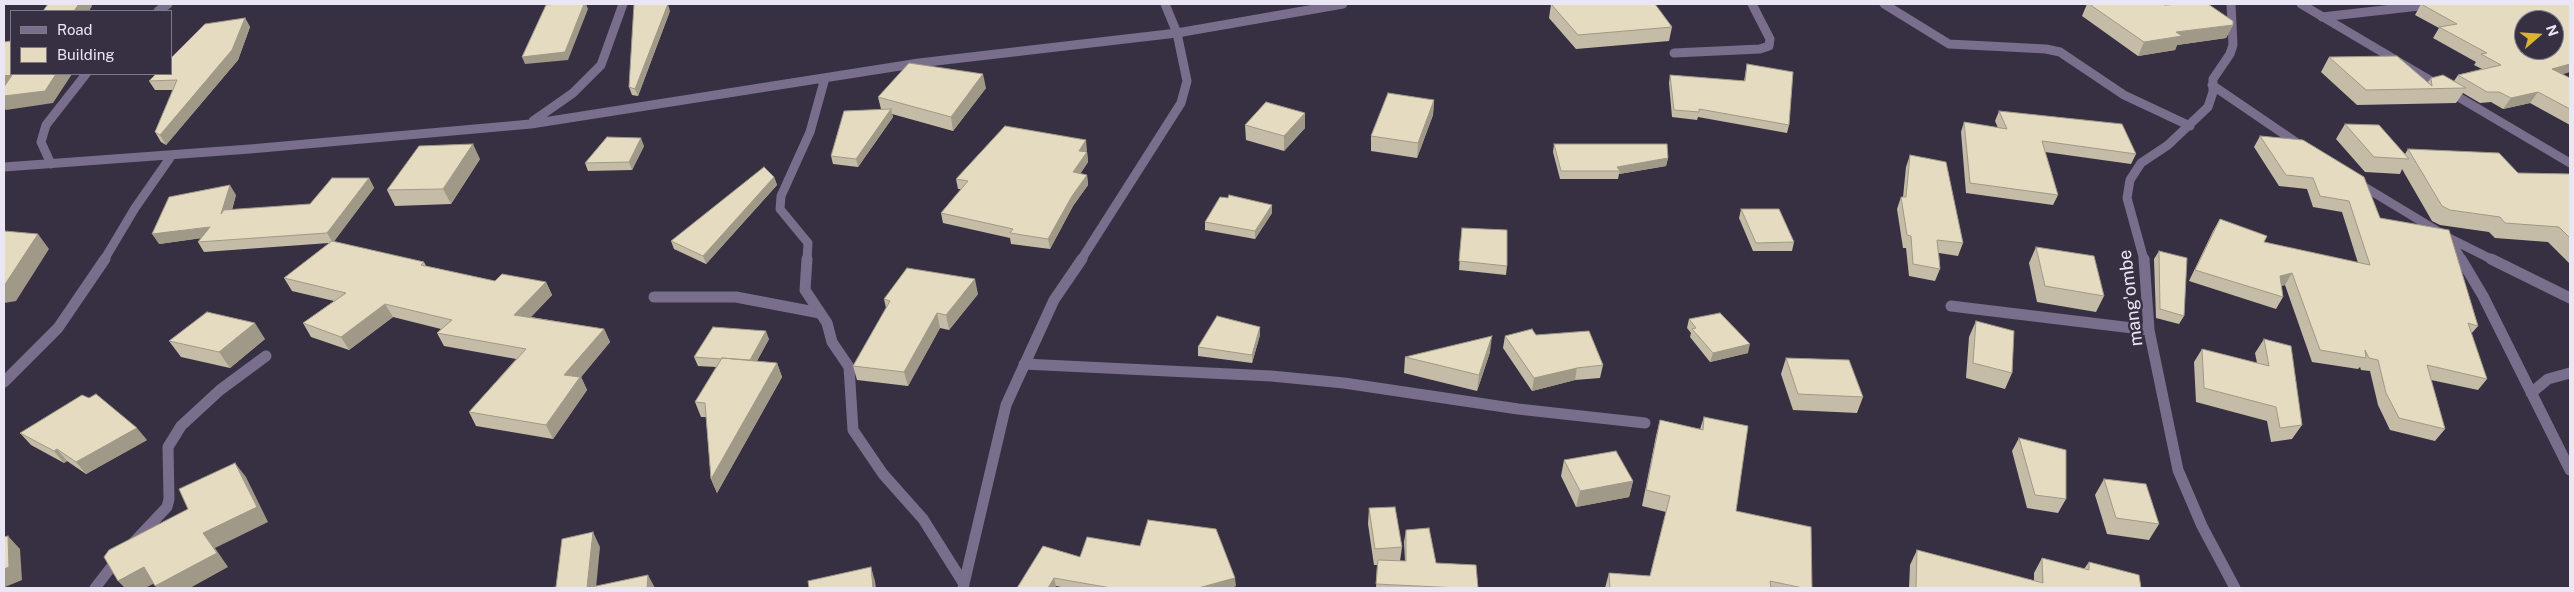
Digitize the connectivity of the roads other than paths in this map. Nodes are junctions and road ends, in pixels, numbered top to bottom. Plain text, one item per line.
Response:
1 (623, 4) edge
2 (1165, 4) edge
3 (1343, 4) edge
4 (1752, 4) edge
5 (1884, 4) edge
6 (2231, 4) edge
7 (2301, 4) edge
8 (2437, 4) edge
9 (2322, 17) junction
10 (1177, 33) junction
11 (1674, 53) dead end
12 (85, 75) edge
13 (825, 78) junction
14 (2212, 85) junction
15 (531, 124) junction
16 (2190, 126) junction
17 (2312, 153) edge
18 (172, 155) junction
19 (2570, 163) edge
20 (51, 164) junction
21 (4, 167) edge
22 (2350, 178) edge
23 (2449, 238) junction
24 (654, 298) dead end
25 (2570, 298) edge
26 (1951, 306) dead end
27 (820, 313) junction
28 (2149, 330) junction
29 (266, 356) dead end
30 (1024, 364) junction
31 (2570, 373) edge
32 (4, 382) edge
33 (2531, 393) junction
34 (1645, 423) dead end
35 (2570, 470) edge
36 (964, 586) edge
37 (95, 588) edge
38 (2235, 588) edge

1 - 15 street
2 - 10 street
3 - 10 street
4 - 11 street
5 - 16 street
6 - 14 street, mang'ombe
7 - 9 street
8 - 9 street
9 - 19 street
10 - 13 street
10 - 30 street
12 - 20 street
13 - 15 street
13 - 27 street
14 - 16 street, mang'ombe
14 - 17 street
15 - 18 street
16 - 28 street, mang'ombe
18 - 20 street
18 - 32 street
20 - 21 street
22 - 23 street
23 - 25 street
23 - 33 street
24 - 27 street
26 - 28 street
27 - 36 street
28 - 38 street, mang'ombe
29 - 37 street
30 - 34 street
30 - 36 street
31 - 33 street
33 - 35 street

